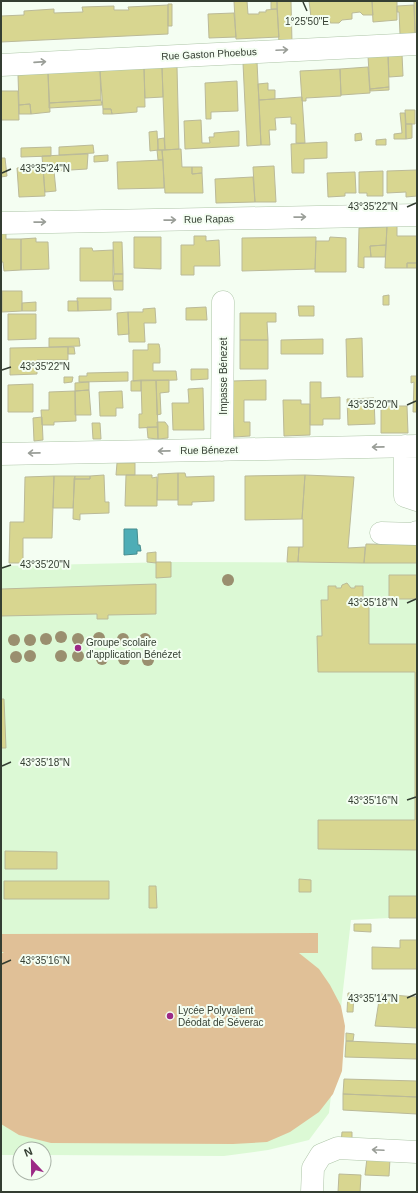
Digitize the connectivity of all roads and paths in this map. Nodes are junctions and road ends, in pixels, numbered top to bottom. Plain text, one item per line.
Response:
1 (417, 44) edge
2 (1, 65) edge
3 (417, 215) edge
4 (1, 223) edge
5 (223, 302) dead end
6 (411, 446) edge
7 (222, 450) junction
8 (1, 454) edge
9 (417, 500) edge
10 (417, 532) edge
11 (381, 533) dead end
12 (417, 1152) edge
13 (312, 1192) edge

2 -> 1 street, Rue Gaston Phoebus
4 -> 3 street, Rue Rapas
5 - 7 street, Impasse Bénezet
6 -> 7 street, Rue Bénezet
6 - 9 street
7 -> 8 street, Rue Bénezet
10 - 11 street
12 -> 13 street

